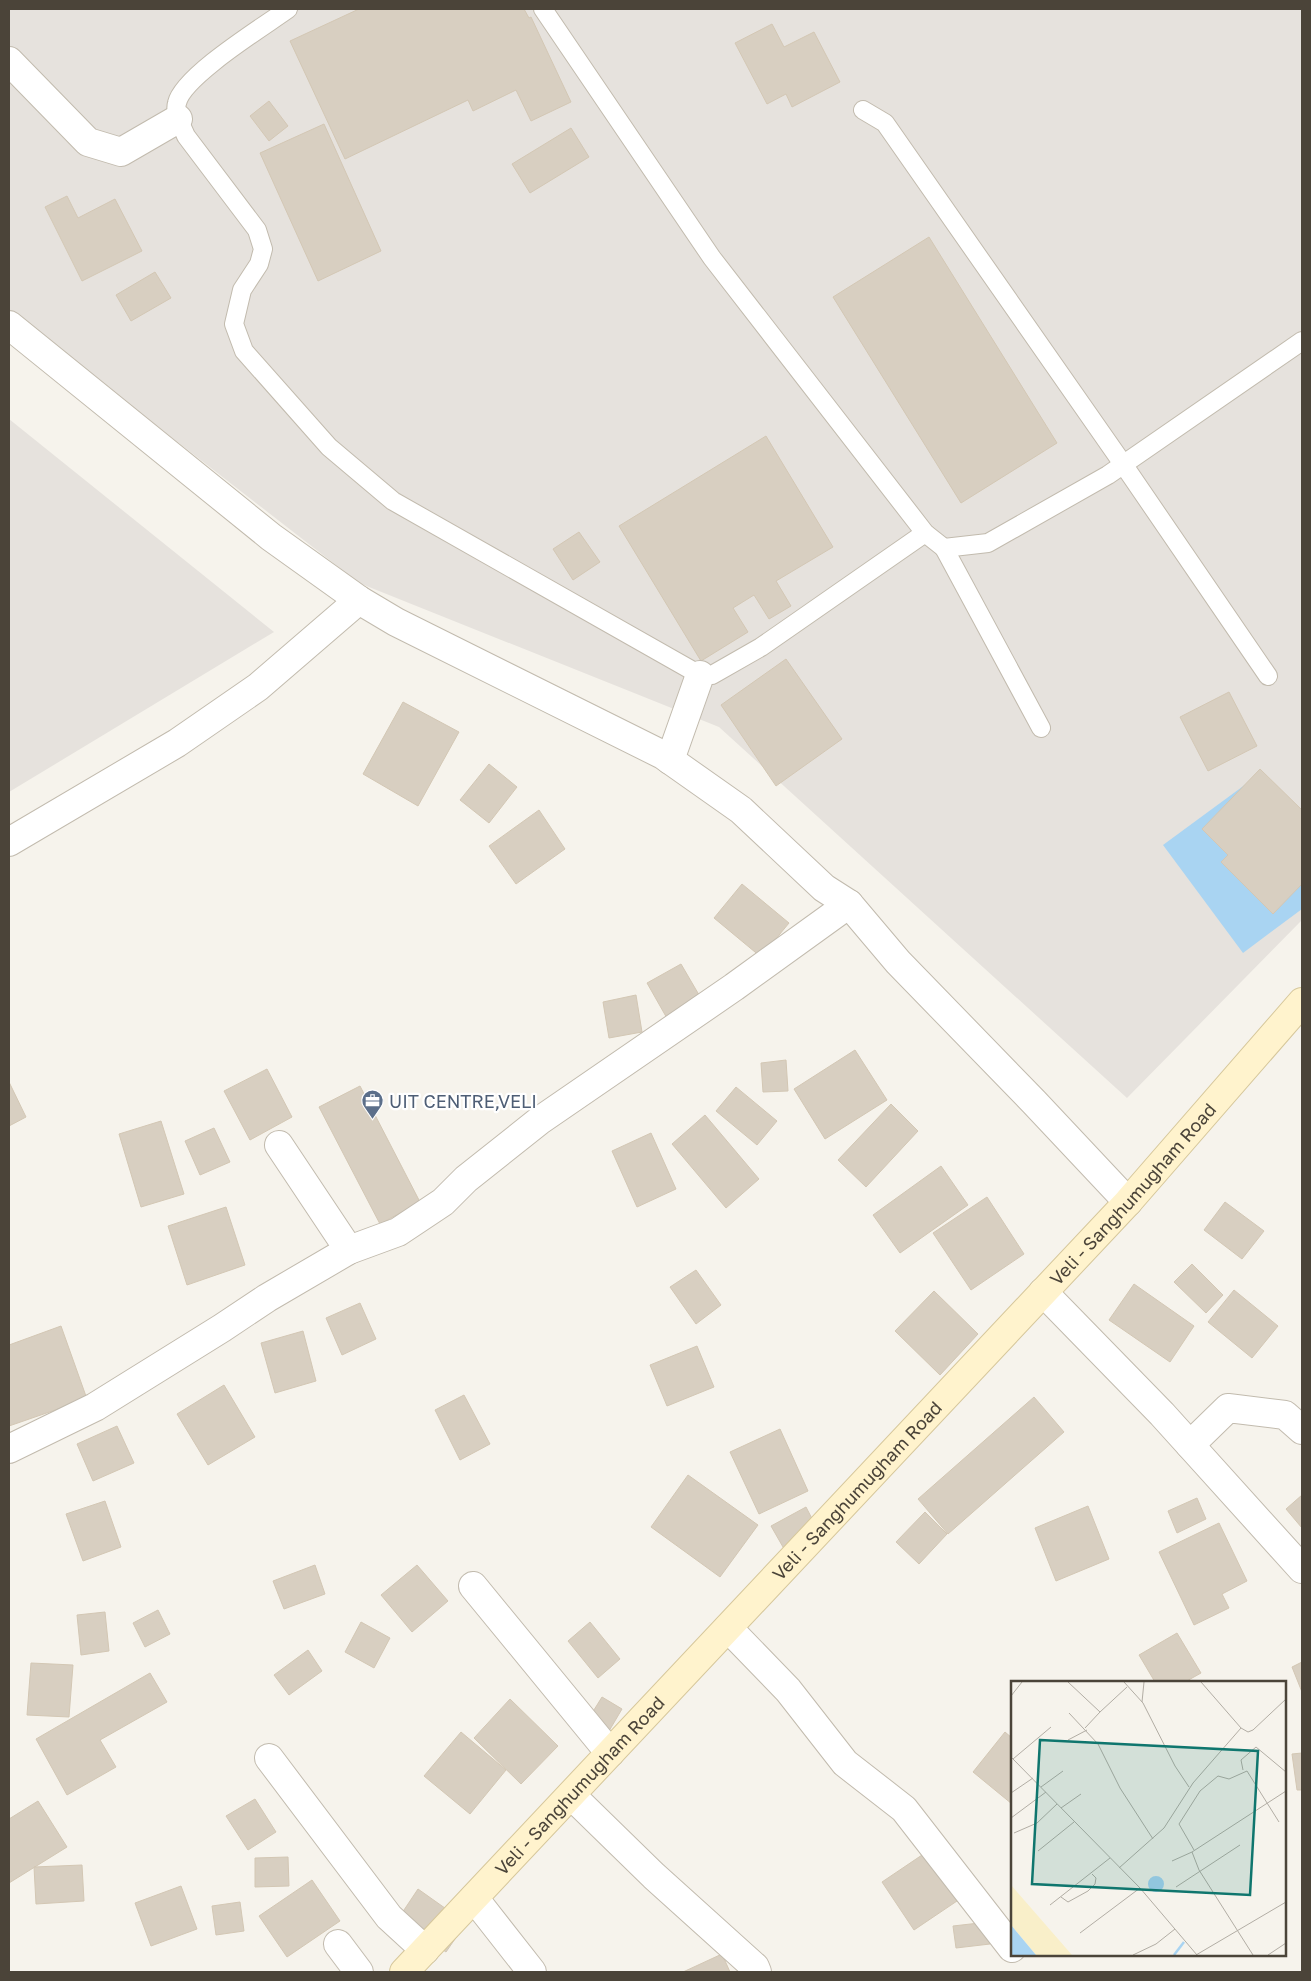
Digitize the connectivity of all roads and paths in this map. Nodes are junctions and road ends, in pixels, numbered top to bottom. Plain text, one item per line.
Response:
1 (288, 9) edge
2 (543, 9) edge
3 (9, 61) edge
4 (863, 110) dead end
5 (178, 119) junction
6 (9, 326) edge
7 (1302, 341) edge
8 (1123, 464) junction
9 (925, 533) junction
10 (944, 548) junction
11 (359, 600) junction
12 (700, 675) junction
13 (1268, 676) dead end
14 (1041, 728) dead end
15 (670, 760) junction
16 (9, 842) edge
17 (849, 904) junction
18 (1301, 1004) edge
19 (279, 1145) dead end
20 (1128, 1202) junction
21 (350, 1250) junction
22 (1043, 1292) junction
23 (1302, 1430) edge
24 (1190, 1445) junction
25 (9, 1449) edge
26 (1302, 1569) edge
27 (473, 1586) dead end
28 (728, 1628) junction
29 (610, 1753) junction
30 (269, 1758) dead end
31 (571, 1795) junction
32 (474, 1898) junction
33 (338, 1944) dead end
34 (1011, 1947) edge
35 (426, 1950) junction
36 (359, 1972) edge
37 (404, 1972) edge
38 (532, 1972) edge
39 (757, 1972) edge

1 - 5 lane
2 - 9 lane
3 - 5 street
4 - 8 lane
5 - 12 lane
6 - 11 street
7 - 8 lane
8 - 10 lane
8 - 13 lane
9 - 10 lane
9 - 12 lane
10 - 14 lane
11 - 15 street
11 - 16 street
12 - 15 street
15 - 17 street
17 - 20 street
17 - 21 street
18 - 20 main road, Veli - Sanghumugham Road
19 - 21 street
20 - 22 main road, Veli - Sanghumugham Road
21 - 25 street
22 - 24 street
22 - 28 main road, Veli - Sanghumugham Road
23 - 24 street
24 - 26 street
27 - 29 street
28 - 29 main road, Veli - Sanghumugham Road
28 - 34 street
29 - 31 main road, Veli - Sanghumugham Road
30 - 35 street
31 - 32 main road, Veli - Sanghumugham Road
31 - 39 street
32 - 35 main road, Veli - Sanghumugham Road
32 - 38 street
33 - 36 street
35 - 37 main road, Veli - Sanghumugham Road

